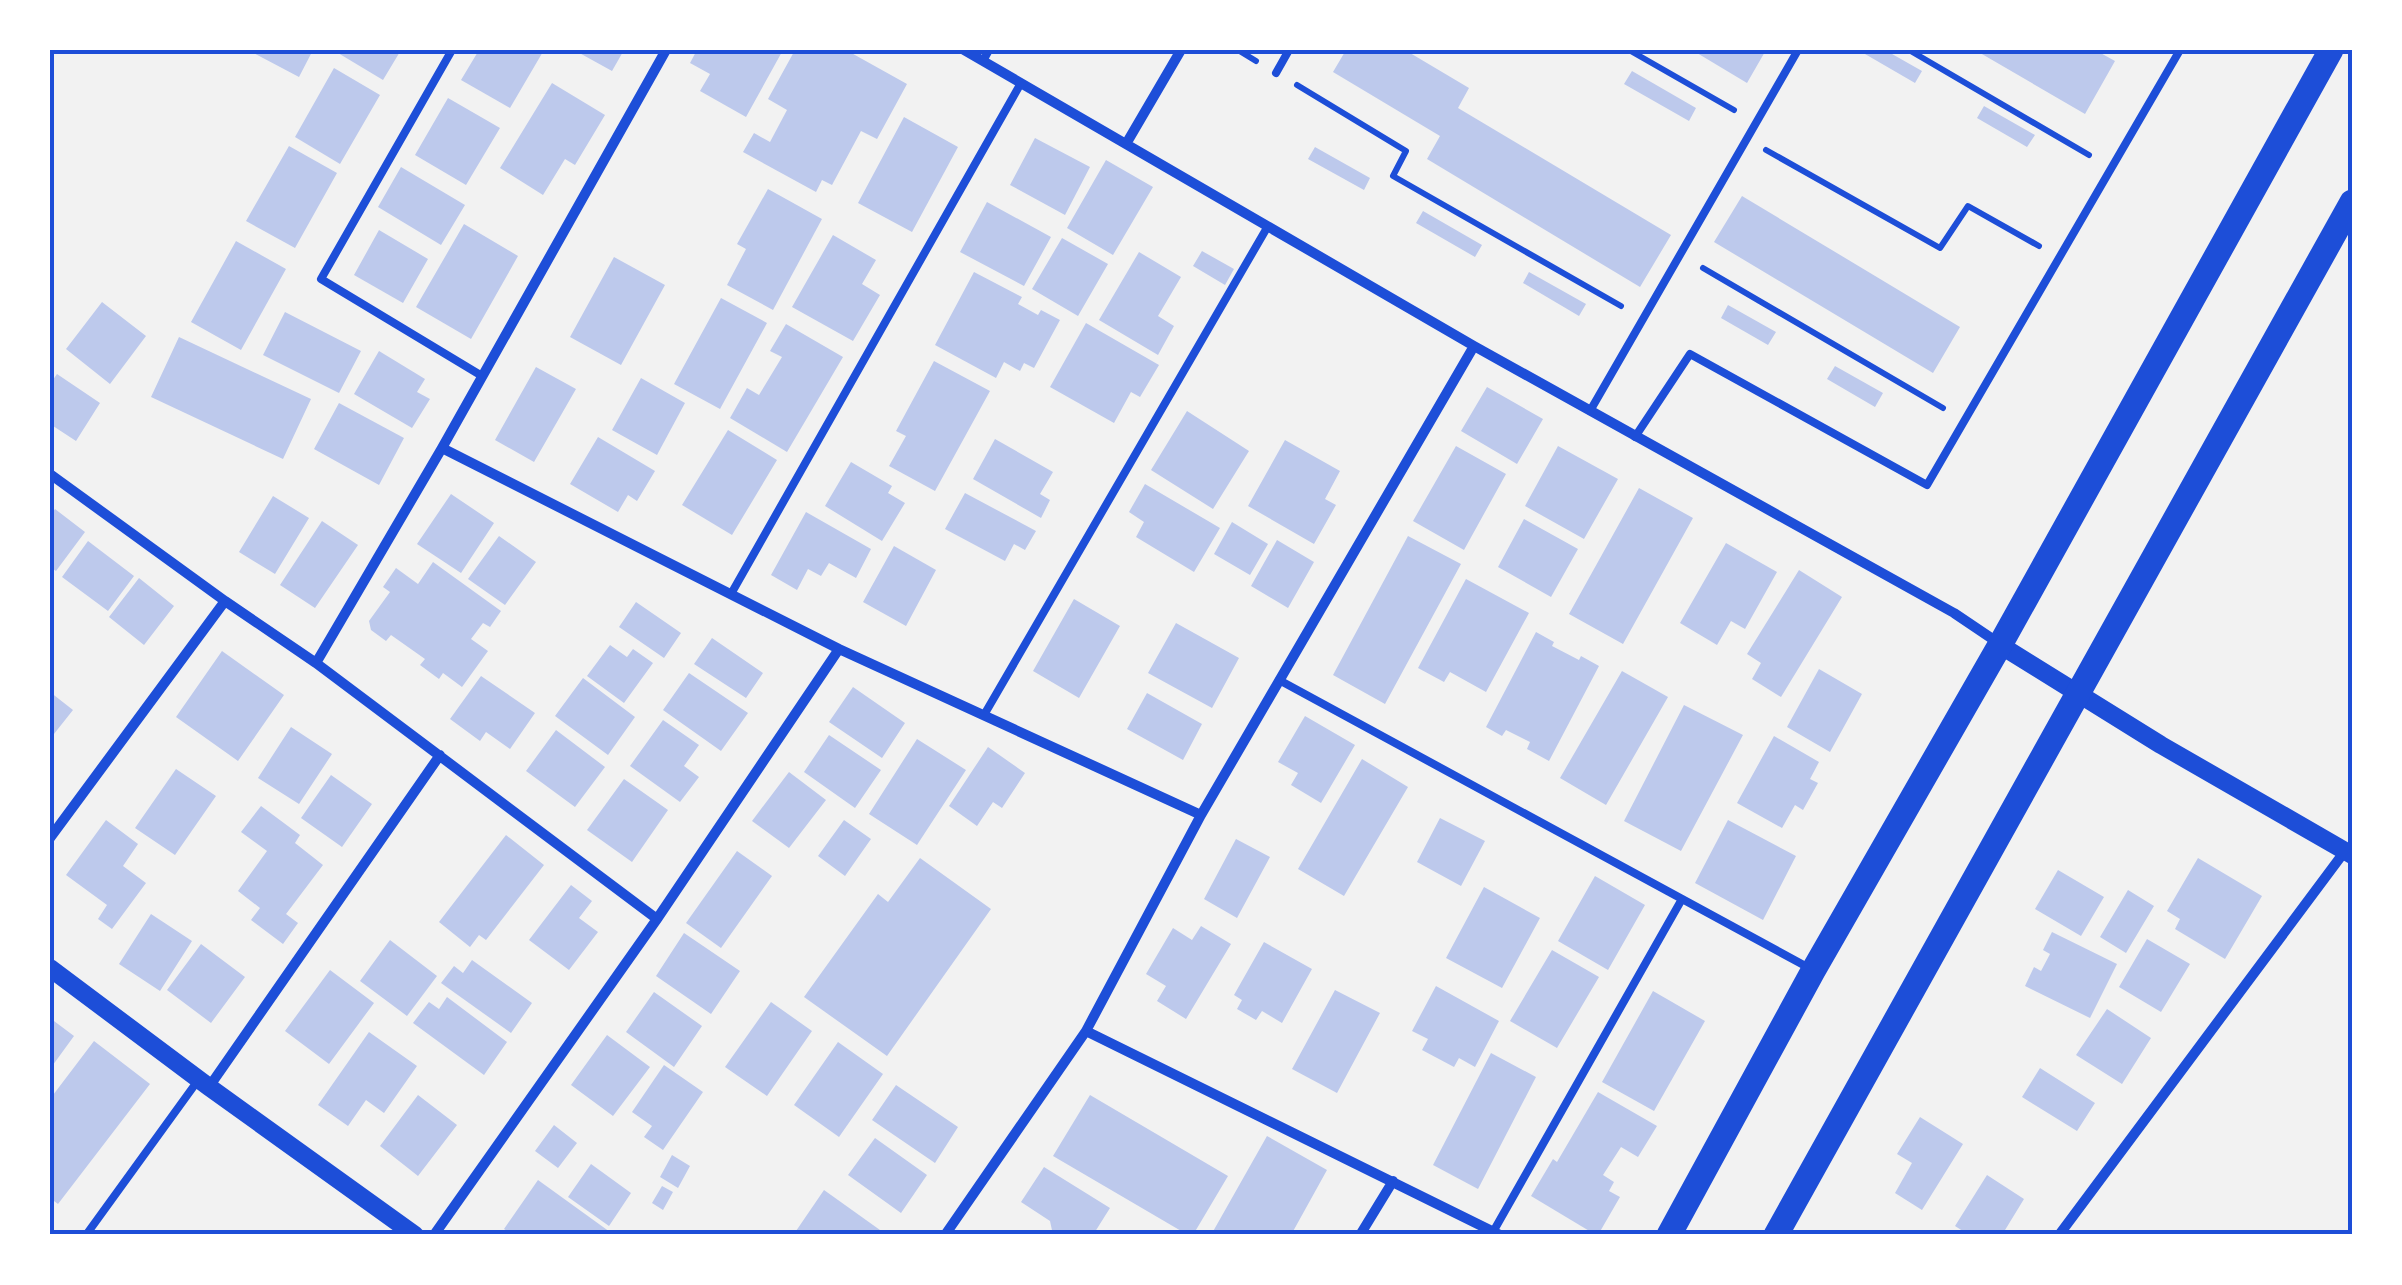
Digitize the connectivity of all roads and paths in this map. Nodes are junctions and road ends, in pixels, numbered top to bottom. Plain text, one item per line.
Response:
1 (452, 50) edge
2 (666, 50) edge
3 (964, 50) edge
4 (1181, 50) edge
5 (1238, 50) edge
6 (1289, 50) edge
7 (1629, 50) edge
8 (1798, 50) edge
9 (1909, 50) edge
10 (2180, 50) edge
11 (2331, 50) edge
12 (986, 55) edge
13 (1276, 72) junction
14 (1021, 83) junction
15 (1756, 123) junction
16 (1747, 140) junction
17 (1126, 144) junction
18 (2112, 168) junction
19 (2352, 202) edge
20 (1268, 226) junction
21 (1680, 255) junction
22 (2060, 257) junction
23 (1644, 318) junction
24 (1474, 346) junction
25 (482, 376) junction
26 (1590, 411) junction
27 (1965, 421) junction
28 (1636, 437) junction
29 (442, 448) junction
30 (50, 474) edge
31 (731, 594) junction
32 (226, 601) junction
33 (2000, 645) junction
34 (839, 649) junction
35 (316, 662) junction
36 (1279, 680) junction
37 (2078, 694) junction
38 (984, 716) junction
39 (440, 756) junction
40 (1201, 815) junction
41 (50, 838) edge
42 (2348, 853) edge
43 (1682, 899) junction
44 (657, 919) junction
45 (50, 968) edge
46 (1813, 970) junction
47 (1086, 1031) junction
48 (204, 1083) junction
49 (1393, 1181) junction
50 (1497, 1233) edge
51 (86, 1235) edge
52 (415, 1235) edge
53 (434, 1235) edge
54 (945, 1235) edge
55 (1360, 1235) edge
56 (1669, 1235) edge
57 (1776, 1235) edge
58 (2059, 1235) edge

1 - 25 lane
2 - 25 street
3 - 12 street
4 - 17 street
5 - 13 path
6 - 13 lane
7 - 15 path
8 - 15 lane
9 - 18 path
10 - 18 lane
11 - 33 main road
12 - 14 street
13 - 23 path
14 - 17 street
14 - 31 lane
15 - 16 lane
16 - 21 lane
16 - 22 path
17 - 20 street
18 - 22 lane
19 - 37 main road
20 - 24 street
20 - 38 lane
21 - 23 lane
21 - 27 path
22 - 27 lane
23 - 26 lane
24 - 26 street
24 - 36 street
25 - 29 street
26 - 28 street
27 - 28 lane
28 - 33 street
29 - 31 street
29 - 35 street
30 - 32 street
31 - 34 street
32 - 35 street
32 - 41 street
33 - 37 street
33 - 46 main road
34 - 38 street
34 - 44 street
35 - 39 street
36 - 40 street
36 - 43 lane
37 - 42 street
37 - 57 main road
38 - 40 street
39 - 44 street
39 - 48 street
40 - 47 street
42 - 58 street
43 - 46 lane
43 - 50 lane
44 - 53 street
45 - 48 street
46 - 56 main road
47 - 49 street
47 - 54 street
48 - 51 lane
48 - 52 street
49 - 50 street
49 - 55 street

